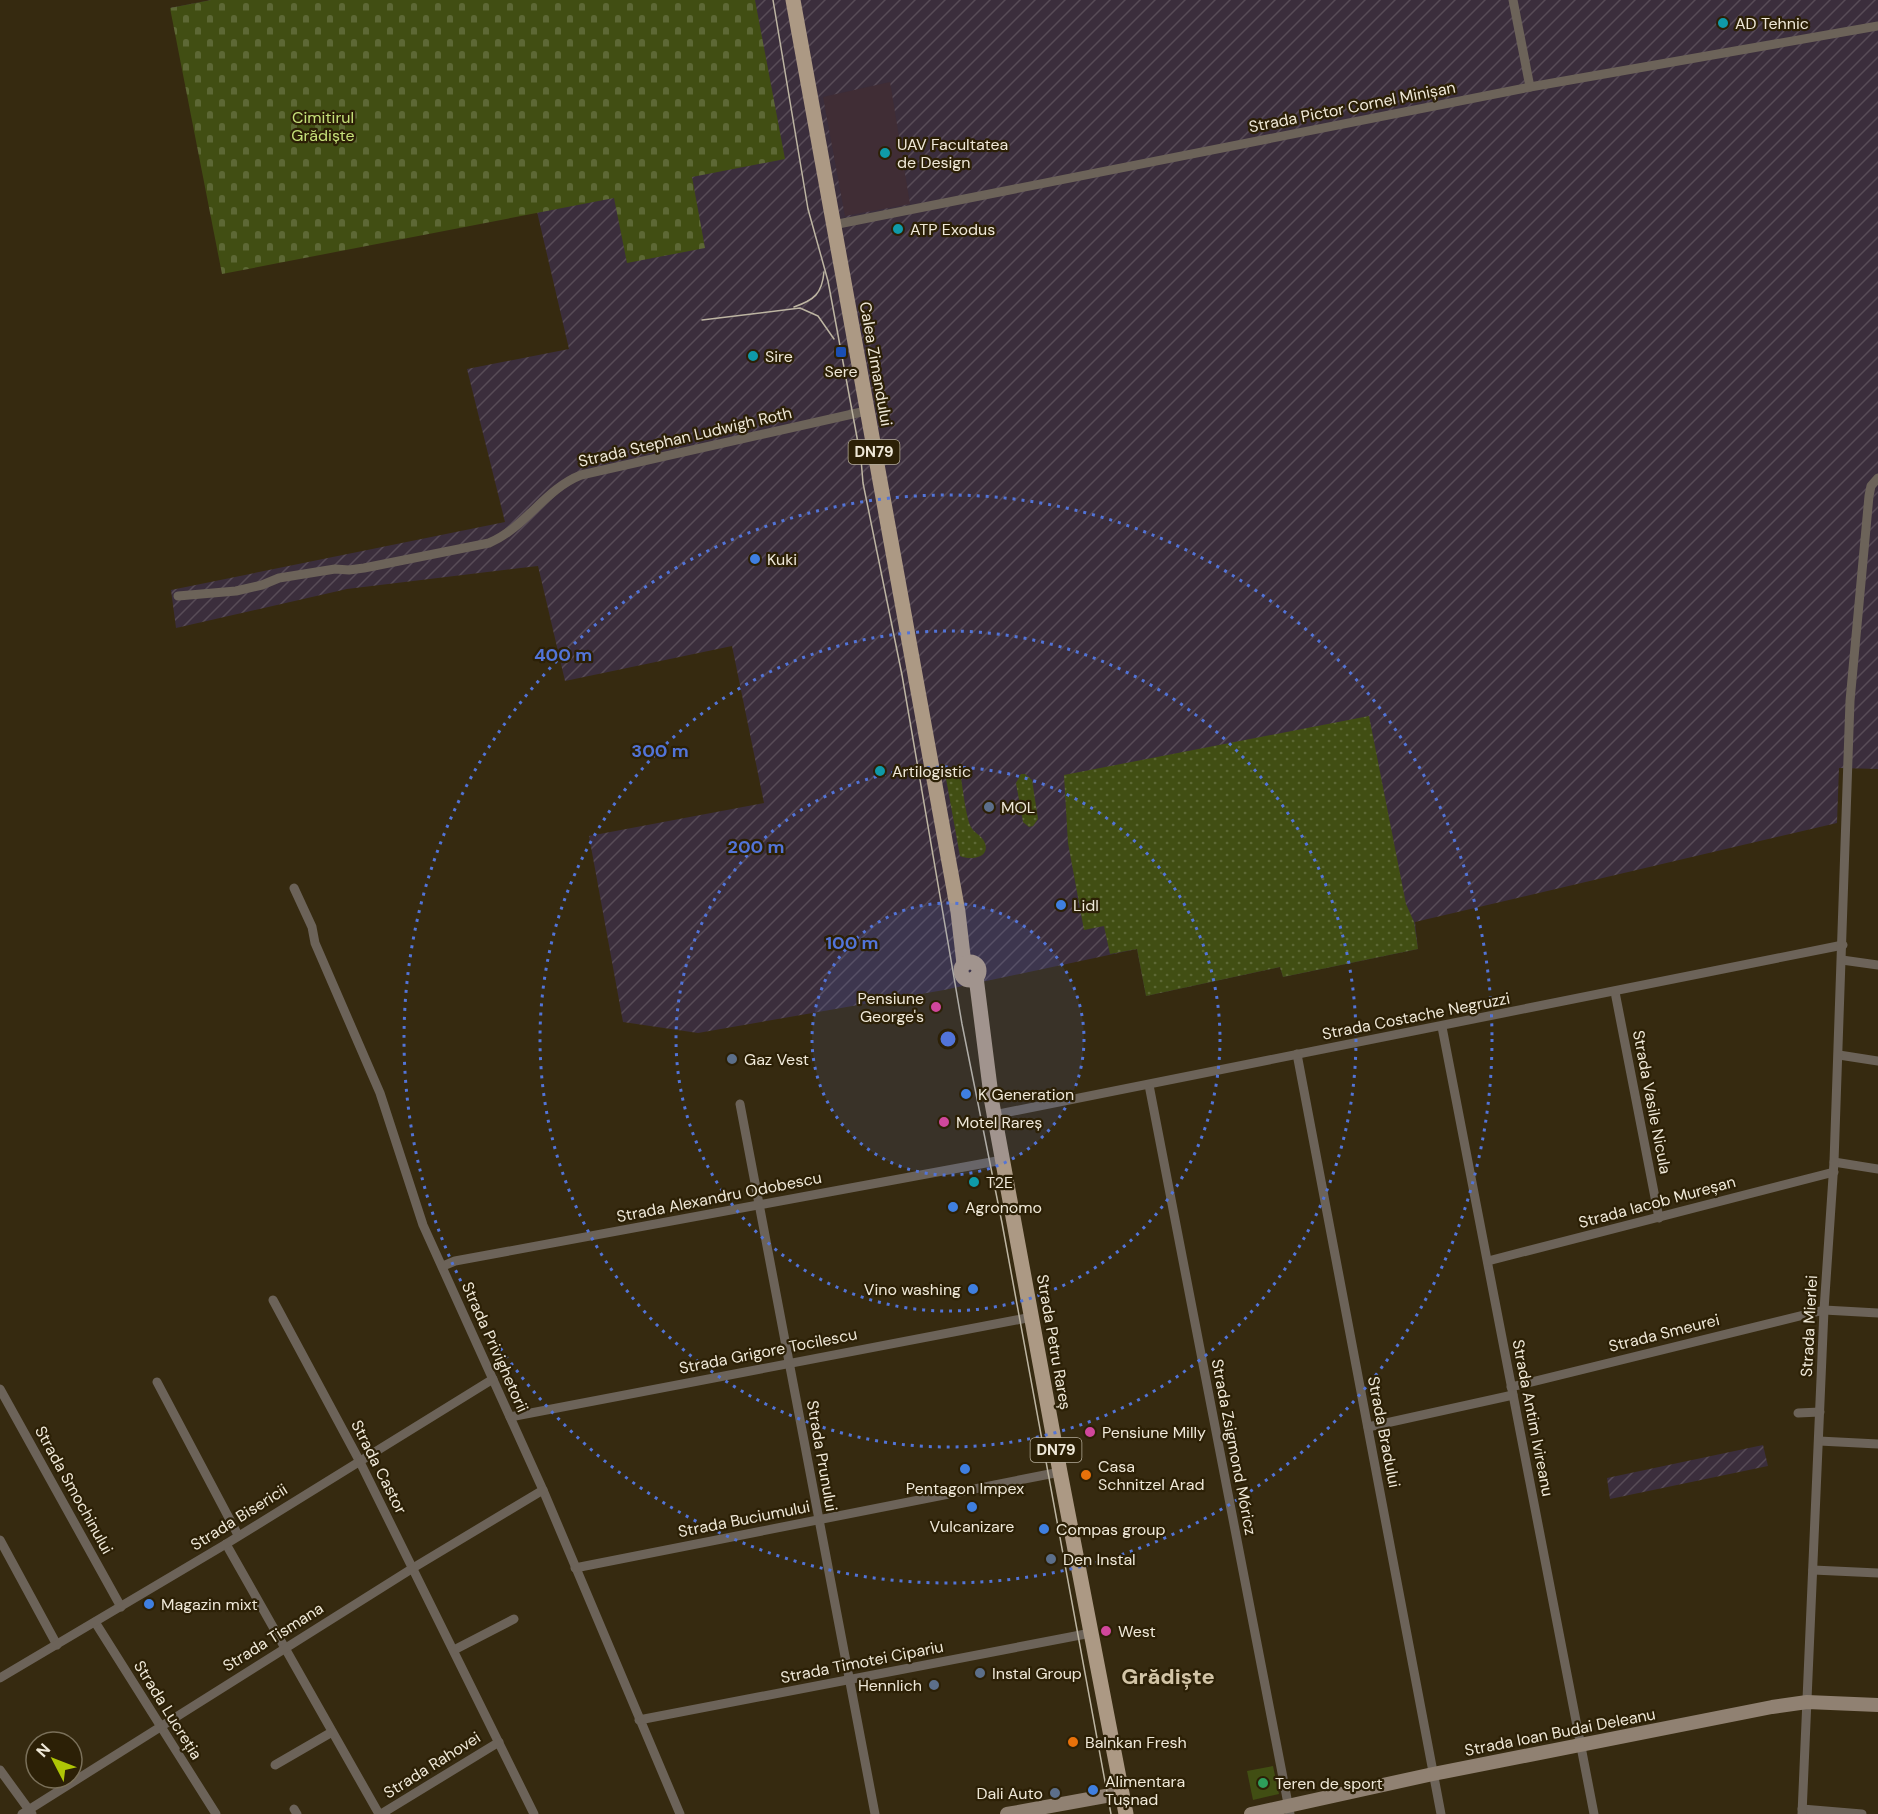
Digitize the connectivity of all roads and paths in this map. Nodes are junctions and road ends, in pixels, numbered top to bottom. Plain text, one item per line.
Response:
1 (793, 0) edge
2 (1513, 0) edge
3 (1878, 26) edge
4 (1530, 87) junction
5 (833, 225) junction
6 (866, 411) junction
7 (1878, 478) edge
8 (178, 596) dead end
9 (294, 888) dead end
10 (1843, 945) junction
11 (1842, 960) junction
12 (1878, 965) edge
13 (1615, 992) junction
14 (1442, 1027) junction
15 (984, 1052) joint
16 (1297, 1054) junction
17 (1839, 1055) junction
18 (1878, 1061) edge
19 (1149, 1085) junction
20 (740, 1104) dead end
21 (994, 1115) junction
22 (1002, 1160) junction
23 (1834, 1167) junction
24 (1878, 1168) edge
25 (759, 1204) junction
26 (1659, 1218) junction
27 (1488, 1261) junction
28 (443, 1266) junction
29 (273, 1300) dead end
30 (1824, 1310) junction
31 (1878, 1312) edge
32 (1032, 1317) junction
33 (790, 1362) junction
34 (493, 1380) junction
35 (158, 1382) dead end
36 (0, 1389) edge
37 (1512, 1391) junction
38 (1820, 1412) junction
39 (1798, 1413) dead end
40 (510, 1417) junction
41 (1368, 1427) junction
42 (1819, 1441) junction
43 (1878, 1444) edge
44 (359, 1460) junction
45 (1060, 1472) junction
46 (543, 1490) junction
47 (818, 1520) junction
48 (238, 1535) junction
49 (0, 1540) edge
50 (226, 1544) junction
51 (413, 1568) junction
52 (575, 1568) junction
53 (1814, 1570) junction
54 (1878, 1573) edge
55 (121, 1607) junction
56 (514, 1619) dead end
57 (95, 1622) junction
58 (1091, 1633) junction
59 (57, 1645) junction
60 (284, 1648) junction
61 (454, 1650) junction
62 (0, 1678) edge
63 (848, 1679) junction
64 (1807, 1702) junction
65 (1878, 1705) edge
66 (639, 1720) junction
67 (160, 1725) junction
68 (332, 1732) junction
69 (499, 1742) junction
70 (1580, 1745) junction
71 (275, 1765) dead end
72 (0, 1770) edge
73 (1433, 1774) junction
74 (1122, 1793) junction
75 (1289, 1810) edge
76 (28, 1812) edge
77 (1802, 1812) edge
78 (216, 1814) edge
79 (380, 1814) edge
80 (534, 1814) edge
81 (680, 1814) edge
82 (875, 1814) edge
83 (1007, 1814) edge
84 (1126, 1814) edge
85 (1251, 1814) edge
86 (1442, 1814) edge
87 (1594, 1814) edge
88 (1862, 1814) edge

1 - 5 main road, Calea Zimandului / DN79
2 - 4 street
3 - 4 street, Strada Pictor Cornel Minișan
4 - 5 street, Strada Pictor Cornel Minișan
5 - 6 main road, Calea Zimandului / DN79
6 - 8 street, Strada Stephan Ludwigh Roth
6 - 15 main road, Calea Zimandului / DN79
7 - 10 street, Strada Mierlei
9 - 28 street, Strada Privighetorii
10 - 11 street, Strada Mierlei
10 - 13 street, Strada Costache Negruzzi
11 - 12 street
11 - 17 street, Strada Mierlei
13 - 14 street, Strada Costache Negruzzi
13 - 26 street, Strada Vasile Nicula
14 - 16 street, Strada Costache Negruzzi
14 - 27 street, Strada Antim Ivireanu
15 - 21 main road, Strada Petru Rareș / DN79
16 - 19 street, Strada Costache Negruzzi
16 - 41 street, Strada Bradului
17 - 18 street
17 - 23 street, Strada Mierlei
19 - 21 street, Strada Costache Negruzzi
19 - 75 street, Strada Zsigmond Móricz
20 - 25 street, Strada Prunului
21 - 22 main road, Strada Petru Rareș / DN79
22 - 25 street, Strada Alexandru Odobescu
22 - 32 main road, Strada Petru Rareș / DN79
23 - 24 street, Strada Iacob Mureșan
23 - 26 street, Strada Iacob Mureșan
23 - 30 street, Strada Mierlei
25 - 28 street, Strada Alexandru Odobescu
25 - 33 street, Strada Prunului
26 - 27 street, Strada Iacob Mureșan
27 - 37 street, Strada Antim Ivireanu
28 - 34 street, Strada Privighetorii
29 - 44 street, Strada Castor
30 - 31 street, Strada Smeurei
30 - 37 street, Strada Smeurei
30 - 38 street, Strada Mierlei
32 - 33 street, Strada Grigore Tocilescu
32 - 45 main road, Strada Petru Rareș / DN79
33 - 40 street, Strada Grigore Tocilescu
33 - 47 street, Strada Prunului
34 - 40 street, Strada Privighetorii
34 - 44 street, Strada Bisericii
35 - 48 street
36 - 55 street, Strada Smochinului
37 - 41 street, Strada Smeurei
37 - 70 street, Strada Antim Ivireanu
38 - 39 street
38 - 42 street, Strada Mierlei
40 - 46 street, Strada Privighetorii
41 - 73 street, Strada Bradului
42 - 43 street
42 - 53 street, Strada Mierlei
44 - 48 street, Strada Bisericii
44 - 51 street, Strada Castor
45 - 47 street, Strada Buciumului
45 - 58 main road, Strada Petru Rareș / DN79
46 - 51 street, Strada Tismana
46 - 52 street, Strada Privighetorii
47 - 52 street, Strada Buciumului
47 - 63 street, Strada Prunului
48 - 50 street, Strada Bisericii
49 - 59 street
50 - 55 street, Strada Bisericii
50 - 60 street
51 - 60 street, Strada Tismana
51 - 61 street, Strada Castor
52 - 66 street, Strada Privighetorii
53 - 54 street
53 - 64 street, Strada Mierlei
55 - 57 street, Strada Bisericii
56 - 61 street
57 - 59 street, Strada Bisericii
57 - 67 street, Strada Lucreția
58 - 63 street, Strada Timotei Cipariu
58 - 74 main road, Strada Petru Rareș / DN79
59 - 62 street, Strada Bisericii
60 - 67 street, Strada Tismana
60 - 68 street
61 - 69 street, Strada Castor
63 - 66 street, Strada Timotei Cipariu
63 - 82 street, Strada Prunului
64 - 65 street, Strada Ioan Budai Deleanu
64 - 70 street, Strada Ioan Budai Deleanu
64 - 77 street, Strada Mierlei
66 - 81 street, Strada Privighetorii
67 - 76 street, Strada Tismana
67 - 78 street, Strada Lucreția
68 - 71 street
68 - 79 street
69 - 79 street, Strada Rahovei
69 - 80 street, Strada Castor
70 - 73 street, Strada Ioan Budai Deleanu
70 - 87 street, Strada Antim Ivireanu
72 - 76 street
73 - 75 street, Strada Ioan Budai Deleanu
73 - 86 street, Strada Bradului
74 - 83 street
74 - 84 main road, Strada Petru Rareș / DN79
75 - 85 street, Strada Ioan Budai Deleanu
77 - 88 street

